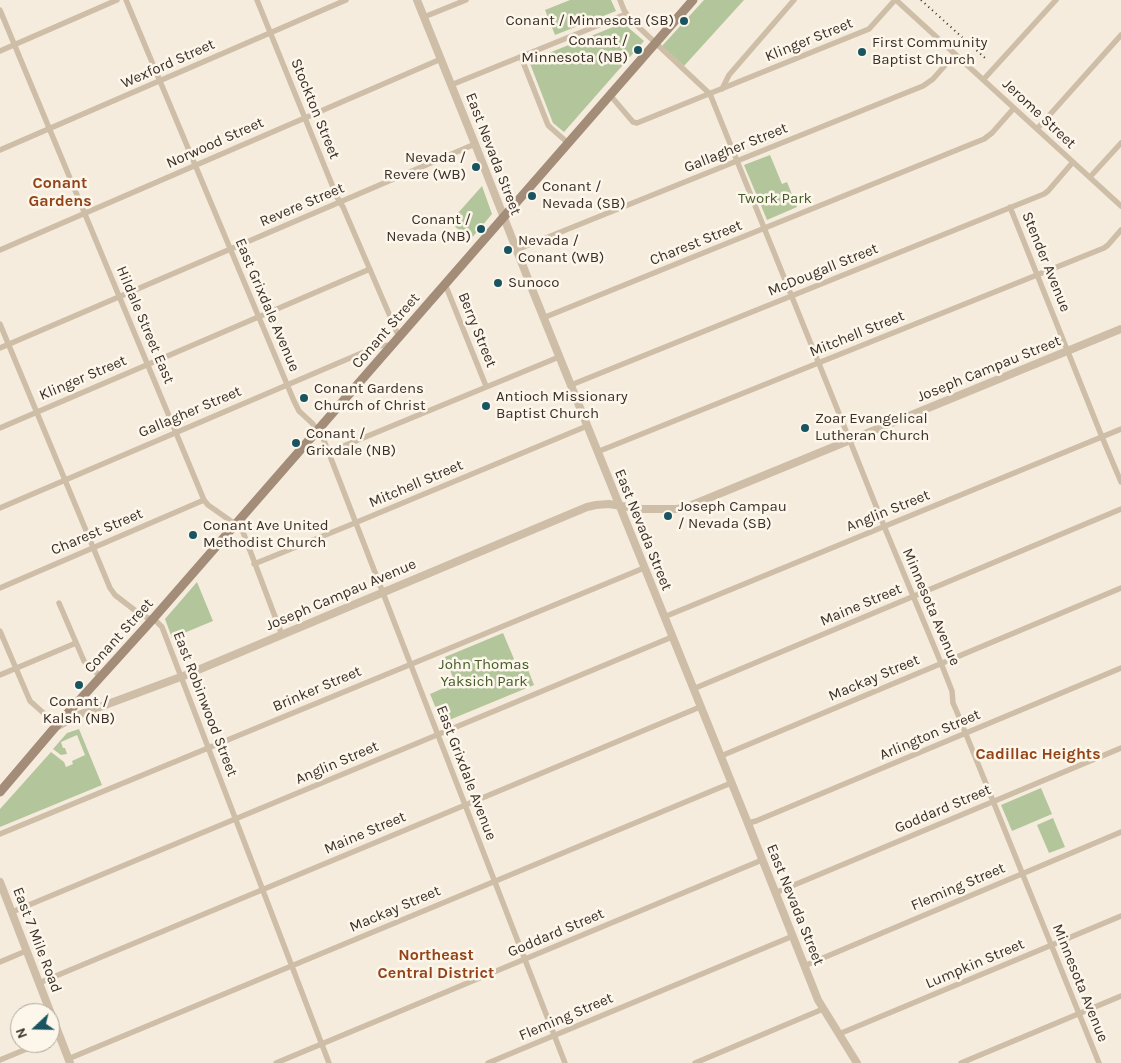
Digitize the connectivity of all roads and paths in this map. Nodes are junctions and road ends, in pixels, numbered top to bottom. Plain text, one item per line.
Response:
1 (117, 0) edge
2 (126, 0) edge
3 (257, 0) edge
4 (346, 0) edge
5 (417, 0) edge
6 (466, 0) edge
7 (620, 0) edge
8 (693, 0) edge
9 (794, 0) edge
10 (896, 0) edge
11 (1056, 0) edge
12 (0, 10) edge
13 (626, 14) junction
14 (424, 17) junction
15 (270, 33) junction
16 (1121, 35) edge
17 (655, 43) junction
18 (14, 45) junction
19 (0, 51) edge
20 (955, 54) junction
21 (521, 57) junction
22 (441, 59) junction
23 (983, 80) junction
24 (160, 81) junction
25 (451, 85) junction
26 (722, 89) junction
27 (610, 94) junction
28 (710, 94) junction
29 (1014, 108) junction
30 (305, 118) junction
31 (49, 129) junction
32 (1037, 129) junction
33 (568, 143) junction
34 (1121, 143) edge
35 (475, 144) junction
36 (0, 150) edge
37 (737, 161) junction
38 (1073, 162) junction
39 (195, 166) junction
40 (1090, 177) junction
41 (340, 202) junction
42 (1121, 206) edge
43 (1010, 207) junction
44 (85, 214) junction
45 (503, 217) junction
46 (764, 229) junction
47 (1121, 230) edge
48 (230, 249) junction
49 (0, 250) edge
50 (516, 250) junction
51 (370, 269) junction
52 (1037, 274) junction
53 (445, 284) junction
54 (791, 296) junction
55 (119, 297) junction
56 (259, 317) junction
57 (543, 318) junction
58 (0, 324) edge
59 (1121, 329) edge
60 (398, 337) junction
61 (8, 344) junction
62 (392, 345) junction
63 (0, 348) edge
64 (1068, 351) junction
65 (559, 356) junction
66 (819, 363) junction
67 (148, 364) junction
68 (287, 385) junction
69 (570, 385) junction
70 (486, 386) junction
71 (37, 412) junction
72 (587, 426) junction
73 (0, 428) edge
74 (1121, 429) edge
75 (318, 430) junction
76 (176, 432) junction
77 (1102, 437) junction
78 (850, 441) junction
79 (329, 452) junction
80 (597, 452) junction
81 (65, 480) junction
82 (1121, 482) edge
83 (204, 500) junction
84 (619, 505) junction
85 (0, 508) edge
86 (642, 509) joint
87 (1121, 509) edge
88 (356, 523) junction
89 (235, 524) junction
90 (884, 526) junction
91 (93, 547) junction
92 (254, 564) junction
93 (644, 568) junction
94 (0, 588) edge
95 (1121, 588) edge
96 (383, 593) junction
97 (913, 596) junction
98 (59, 603) dead end
99 (664, 616) junction
100 (152, 620) junction
101 (0, 631) edge
102 (282, 635) junction
103 (672, 637) junction
104 (76, 643) junction
105 (941, 663) junction
106 (411, 664) junction
107 (16, 668) junction
108 (1121, 668) edge
109 (0, 675) edge
110 (101, 677) junction
111 (181, 677) junction
112 (693, 688) junction
113 (700, 707) junction
114 (56, 726) junction
115 (966, 733) junction
116 (438, 734) junction
117 (208, 748) junction
118 (1121, 748) edge
119 (721, 756) junction
120 (731, 783) junction
121 (0, 792) edge
122 (993, 801) junction
123 (465, 805) junction
124 (235, 819) junction
125 (748, 823) junction
126 (1121, 832) edge
127 (0, 834) edge
128 (762, 860) junction
129 (1022, 874) junction
130 (495, 881) junction
131 (0, 882) edge
132 (263, 889) junction
133 (775, 892) junction
134 (12, 912) junction
135 (1121, 916) edge
136 (792, 936) junction
137 (1051, 945) junction
138 (26, 951) junction
139 (525, 959) junction
140 (0, 962) edge
141 (292, 966) junction
142 (804, 966) junction
143 (39, 983) junction
144 (1121, 996) edge
145 (47, 1003) edge
146 (823, 1009) junction
147 (1079, 1013) junction
148 (839, 1034) junction
149 (554, 1036) junction
150 (60, 1038) edge
151 (322, 1044) junction
152 (17, 1053) edge
153 (0, 1060) edge
154 (69, 1061) edge
155 (276, 1063) edge
156 (330, 1063) edge
157 (488, 1063) edge
158 (565, 1063) edge
159 (695, 1063) edge
160 (857, 1063) edge
161 (961, 1063) edge
162 (1099, 1063) edge

1 - 18 street
2 - 24 street, East Grixdale Avenue
3 - 15 street, Stockton Street
4 - 15 street, Wexford Street
5 - 14 street, East Nevada Street
6 - 14 street
7 - 13 street
8 - 17 main road, Conant Street
9 - 26 street
10 - 20 street, Jerome Street
10 - 26 street, Klinger Street
11 - 23 street
12 - 18 street, Hildale Street East
13 - 17 street
13 - 21 street
14 - 22 street, East Nevada Street
15 - 24 street, Wexford Street
15 - 30 street, Stockton Street
16 - 32 street
17 - 27 main road, Conant Street
17 - 28 street
18 - 19 street
18 - 31 street, Hildale Street East
20 - 23 street, Jerome Street
20 - 37 street, Gallagher Street
21 - 25 street
21 - 33 street
22 - 25 street, East Nevada Street
22 - 30 street, Norwood Street
23 - 29 street, Jerome Street
24 - 31 street, Wexford Street
24 - 39 street, East Grixdale Avenue
25 - 35 street, East Nevada Street
26 - 28 street, Klinger Street
27 - 28 street, Klinger Street
27 - 33 main road, Conant Street
28 - 37 street, Minnesota Avenue
29 - 32 street, Jerome Street
29 - 46 street, Charest Street
30 - 39 street, Norwood Street
30 - 41 street, Stockton Street
31 - 36 street, Wexford Street
31 - 44 street, Hildale Street East
32 - 38 street, Jerome Street
33 - 45 main road, Conant Street
34 - 40 street
35 - 41 street, Revere Street
35 - 45 street, East Nevada Street
37 - 46 street, Minnesota Avenue
37 - 50 street, Gallagher Street
38 - 40 street, Jerome Street
38 - 43 street, McDougall Street
39 - 44 street, Norwood Street
39 - 48 street, East Grixdale Avenue
40 - 42 street, Jerome Street
41 - 48 street, Revere Street
41 - 51 street, Stockton Street
43 - 52 street, Stender Avenue
43 - 54 street, McDougall Street
44 - 49 street, Norwood Street
44 - 55 street, Hildale Street East
45 - 50 street, East Nevada Street
45 - 53 main road, Conant Street
46 - 54 street, Minnesota Avenue
46 - 57 street, Charest Street
47 - 52 street, Mitchell Street
48 - 55 street, Revere Street
48 - 56 street, East Grixdale Avenue
50 - 57 street, East Nevada Street
51 - 56 street, Klinger Street
51 - 60 street, Stockton Street
52 - 64 street, Stender Avenue
52 - 66 street, Mitchell Street
53 - 60 main road, Conant Street
53 - 70 street, Berry Street
54 - 66 street, Minnesota Avenue
54 - 69 street, McDougall Street
55 - 61 street, Revere Street
55 - 67 street, Hildale Street East
56 - 67 street, Klinger Street
56 - 68 street, East Grixdale Avenue
57 - 65 street, East Nevada Street
58 - 61 street, East Robinwood Street
59 - 64 street, Joseph Campau Street
60 - 62 main road, Conant Street
61 - 63 street, Revere Street
61 - 71 street, East Robinwood Street
62 - 68 street, Gallagher Street
62 - 75 main road, Conant Street
64 - 77 street, Stender Avenue
64 - 78 street, Joseph Campau Street
65 - 69 street, East Nevada Street
65 - 70 street
66 - 78 street, Minnesota Avenue
66 - 80 street, Mitchell Street
67 - 71 street, Klinger Street
67 - 76 street, Hildale Street East
68 - 75 street, East Grixdale Avenue
68 - 76 street, Gallagher Street
69 - 72 street, East Nevada Street
70 - 79 street
71 - 73 street, Klinger Street
71 - 81 street, East Robinwood Street
72 - 80 street, East Nevada Street
72 - 88 street, Mitchell Street
74 - 77 street, Anglin Street
75 - 79 street, East Grixdale Avenue
75 - 89 main road, Conant Street
76 - 81 street, Gallagher Street
76 - 83 street, Hildale Street East
77 - 82 street, Stender Avenue
77 - 90 street, Anglin Street
78 - 86 street, Joseph Campau Street
78 - 90 street, Minnesota Avenue
79 - 88 street, East Grixdale Avenue
80 - 84 street, East Nevada Street
81 - 85 street, Gallagher Street
81 - 91 street, East Robinwood Street
83 - 89 street, Hildale Street East
83 - 91 street, Charest Street
84 - 86 street, Joseph Campau Avenue
84 - 93 street, East Nevada Street
84 - 96 street, Joseph Campau Avenue
87 - 97 street, Maine Street
88 - 92 street, Mitchell Street
88 - 96 street, East Grixdale Avenue
89 - 92 street, Hildale Street East
89 - 100 main road, Conant Street
90 - 97 street, Minnesota Avenue
90 - 99 street, Anglin Street
91 - 94 street, Charest Street
91 - 100 street, East Robinwood Street
92 - 102 street, Hildale Street East
93 - 99 street, East Nevada Street
93 - 106 street, Brinker Street
95 - 105 street, Mackay Street
96 - 102 street, Joseph Campau Avenue
96 - 106 street, East Grixdale Avenue
97 - 105 street, Minnesota Avenue
97 - 112 street, Maine Street
98 - 104 street
99 - 103 street, East Nevada Street
100 - 110 main road, Conant Street
100 - 111 street, East Robinwood Street
101 - 107 street
102 - 111 street, Joseph Campau Avenue
103 - 112 street, East Nevada Street
103 - 116 street, Anglin Street
104 - 107 street
104 - 110 street
105 - 115 street, Minnesota Avenue
105 - 119 street, Mackay Street
106 - 116 street, East Grixdale Avenue
106 - 117 street, Brinker Street
107 - 109 street
107 - 114 street
108 - 115 street, Arlington Street
110 - 114 main road, Conant Street
111 - 114 street, Joseph Campau Avenue
111 - 117 street, East Robinwood Street
112 - 113 street, East Nevada Street
113 - 119 street, East Nevada Street
113 - 123 street, Maine Street
114 - 121 main road, Conant Street
115 - 122 street, Minnesota Avenue
115 - 125 street, Arlington Street
116 - 123 street, East Grixdale Avenue
116 - 124 street, Anglin Street
117 - 124 street, East Robinwood Street
117 - 127 street, Brinker Street
118 - 122 street, Goddard Street
119 - 120 street, East Nevada Street
120 - 125 street, East Nevada Street
120 - 130 street, Mackay Street
122 - 129 street, Minnesota Avenue
122 - 133 street, Goddard Street
123 - 130 street, East Grixdale Avenue
123 - 132 street, Maine Street
124 - 132 street, East Robinwood Street
124 - 134 street, Anglin Street
125 - 128 street, East Nevada Street
126 - 129 street, Fleming Street
128 - 133 street, East Nevada Street
128 - 139 street, Goddard Street
129 - 137 street, Minnesota Avenue
129 - 142 street, Fleming Street
130 - 139 street, East Grixdale Avenue
130 - 141 street, Mackay Street
131 - 134 street, East 7 Mile Road
132 - 141 street, East Robinwood Street
132 - 143 street, Maine Street
133 - 136 street, East Nevada Street
134 - 138 street, East 7 Mile Road
135 - 137 street, Lumpkin Street
136 - 142 street, East Nevada Street
136 - 149 street, Fleming Street
137 - 147 street, Minnesota Avenue
137 - 148 street, Lumpkin Street
138 - 140 street
138 - 143 street, East 7 Mile Road
139 - 149 street, East Grixdale Avenue
139 - 151 street, Goddard Street
141 - 151 street, East Robinwood Street
141 - 154 street, Mackay Street
142 - 146 street, East Nevada Street
143 - 145 street, East 7 Mile Road
144 - 147 street
146 - 148 street, East Nevada Street
146 - 159 street
147 - 161 street
147 - 162 street, Minnesota Avenue
148 - 160 street, East Nevada Street
149 - 157 street, Fleming Street
149 - 158 street, East Grixdale Avenue
150 - 154 street, East 7 Mile Road
151 - 155 street, Goddard Street
151 - 156 street, East Robinwood Street
152 - 153 street

